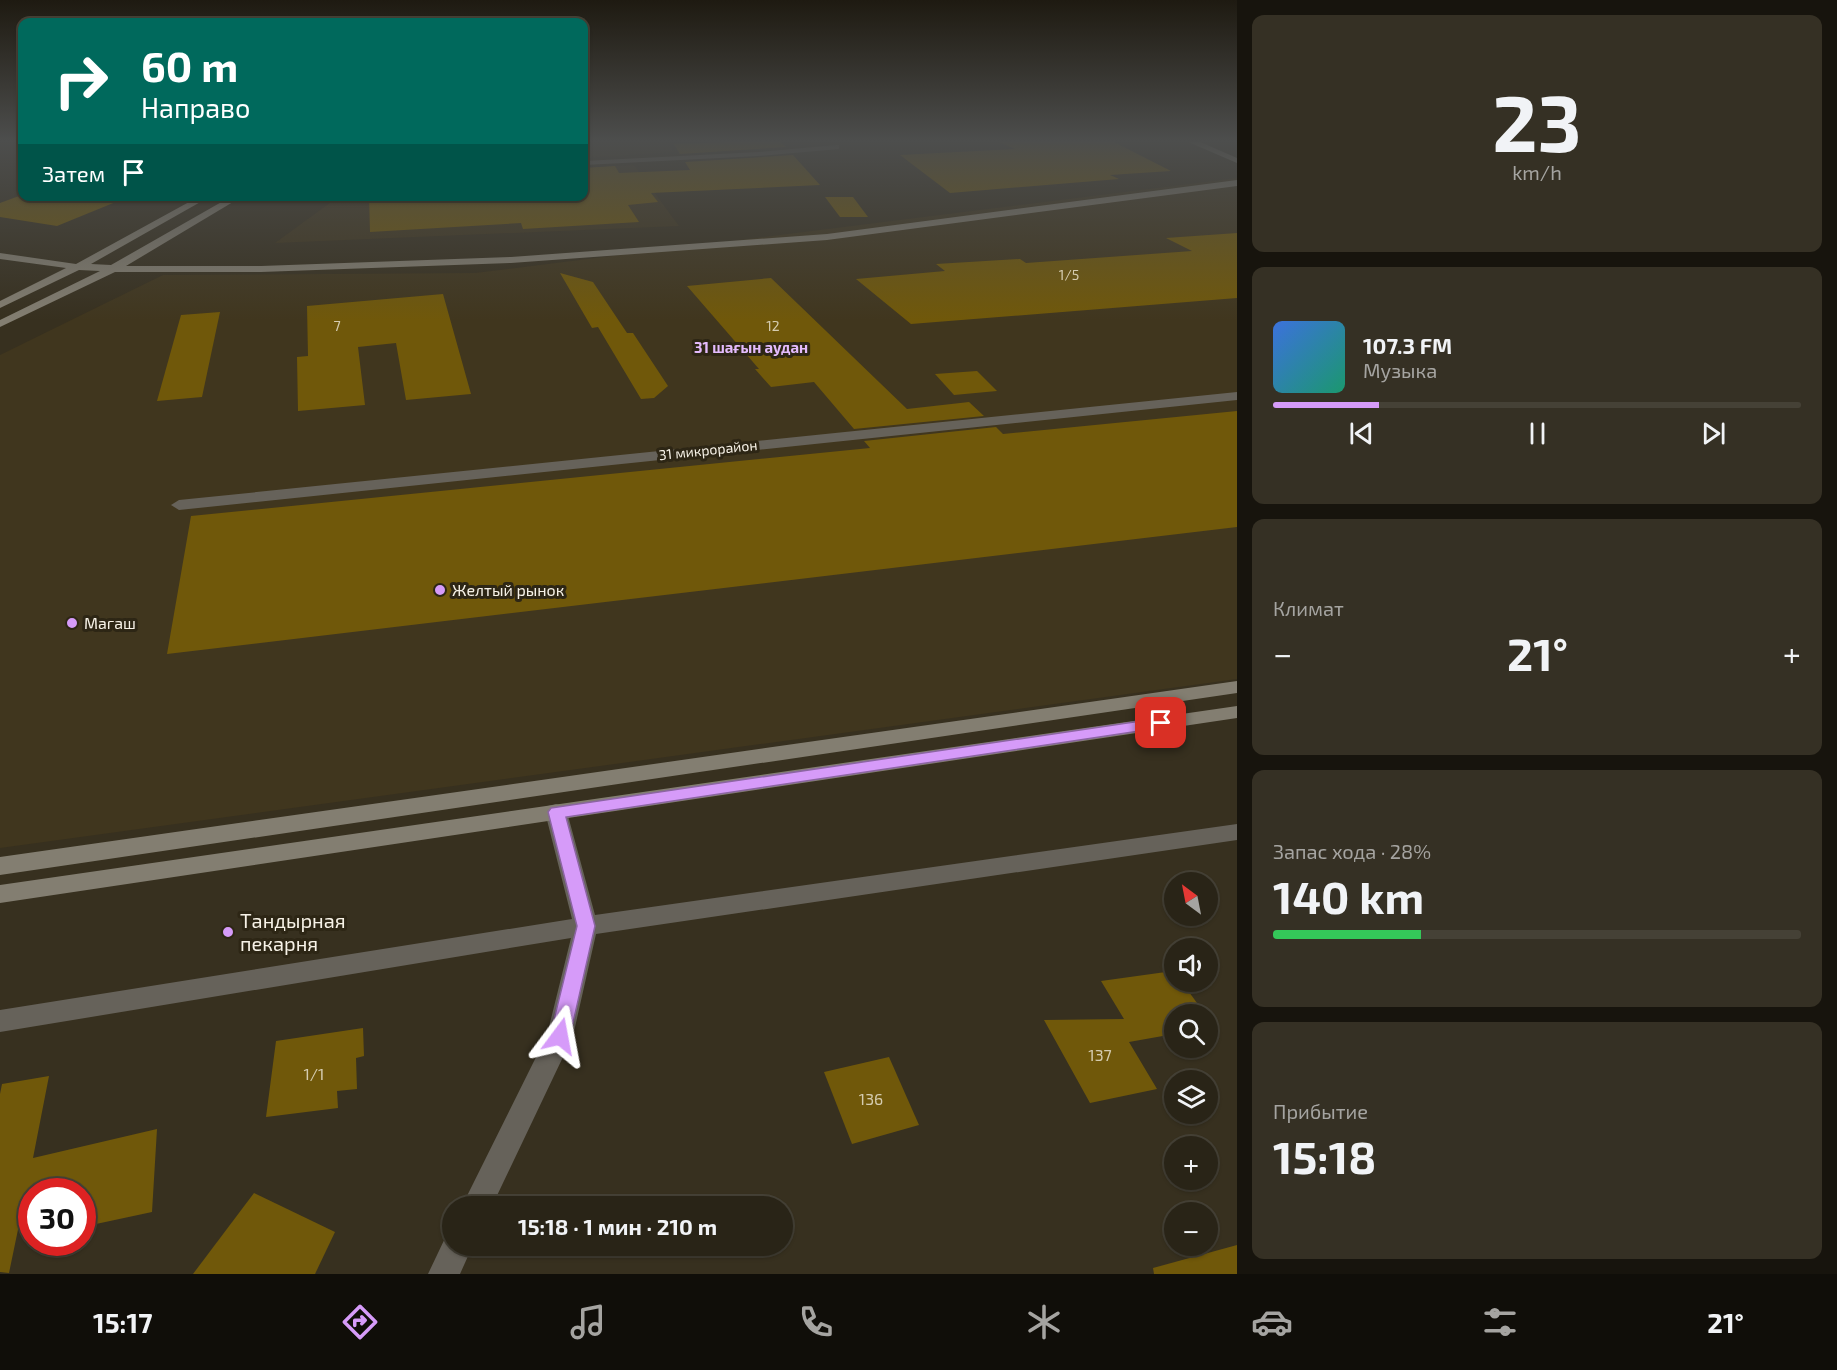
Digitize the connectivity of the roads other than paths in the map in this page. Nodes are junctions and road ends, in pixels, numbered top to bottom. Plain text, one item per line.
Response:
1 (1077, 200) edge
2 (1095, 200) edge
3 (198, 201) edge
4 (230, 201) edge
5 (0, 249) edge
6 (0, 256) edge
7 (90, 261) junction
8 (126, 262) junction
9 (78, 267) junction
10 (112, 269) junction
11 (0, 305) edge
12 (0, 324) edge
13 (1237, 396) edge
14 (179, 505) dead end
15 (1237, 687) edge
16 (1237, 712) edge
17 (971, 727) junction
18 (987, 749) junction
19 (556, 812) junction
20 (1237, 832) edge
21 (0, 866) edge
22 (0, 894) edge
23 (586, 926) junction
24 (0, 1021) edge
25 (482, 1196) edge
26 (453, 1256) edge
27 (444, 1274) edge

1 - 8 street
2 - 10 street
3 - 7 street
4 - 8 street
5 - 7 street
6 - 9 street
7 - 8 street
7 - 9 street
8 - 10 street
9 - 10 street
9 - 11 street
10 - 12 street
13 - 14 street, 31 микрорайон
15 - 17 street
16 - 18 street
17 - 18 street
17 - 21 street
18 - 19 street
19 - 22 street
19 - 23 street
20 - 23 street
23 - 24 street
23 - 25 street
26 - 27 street

